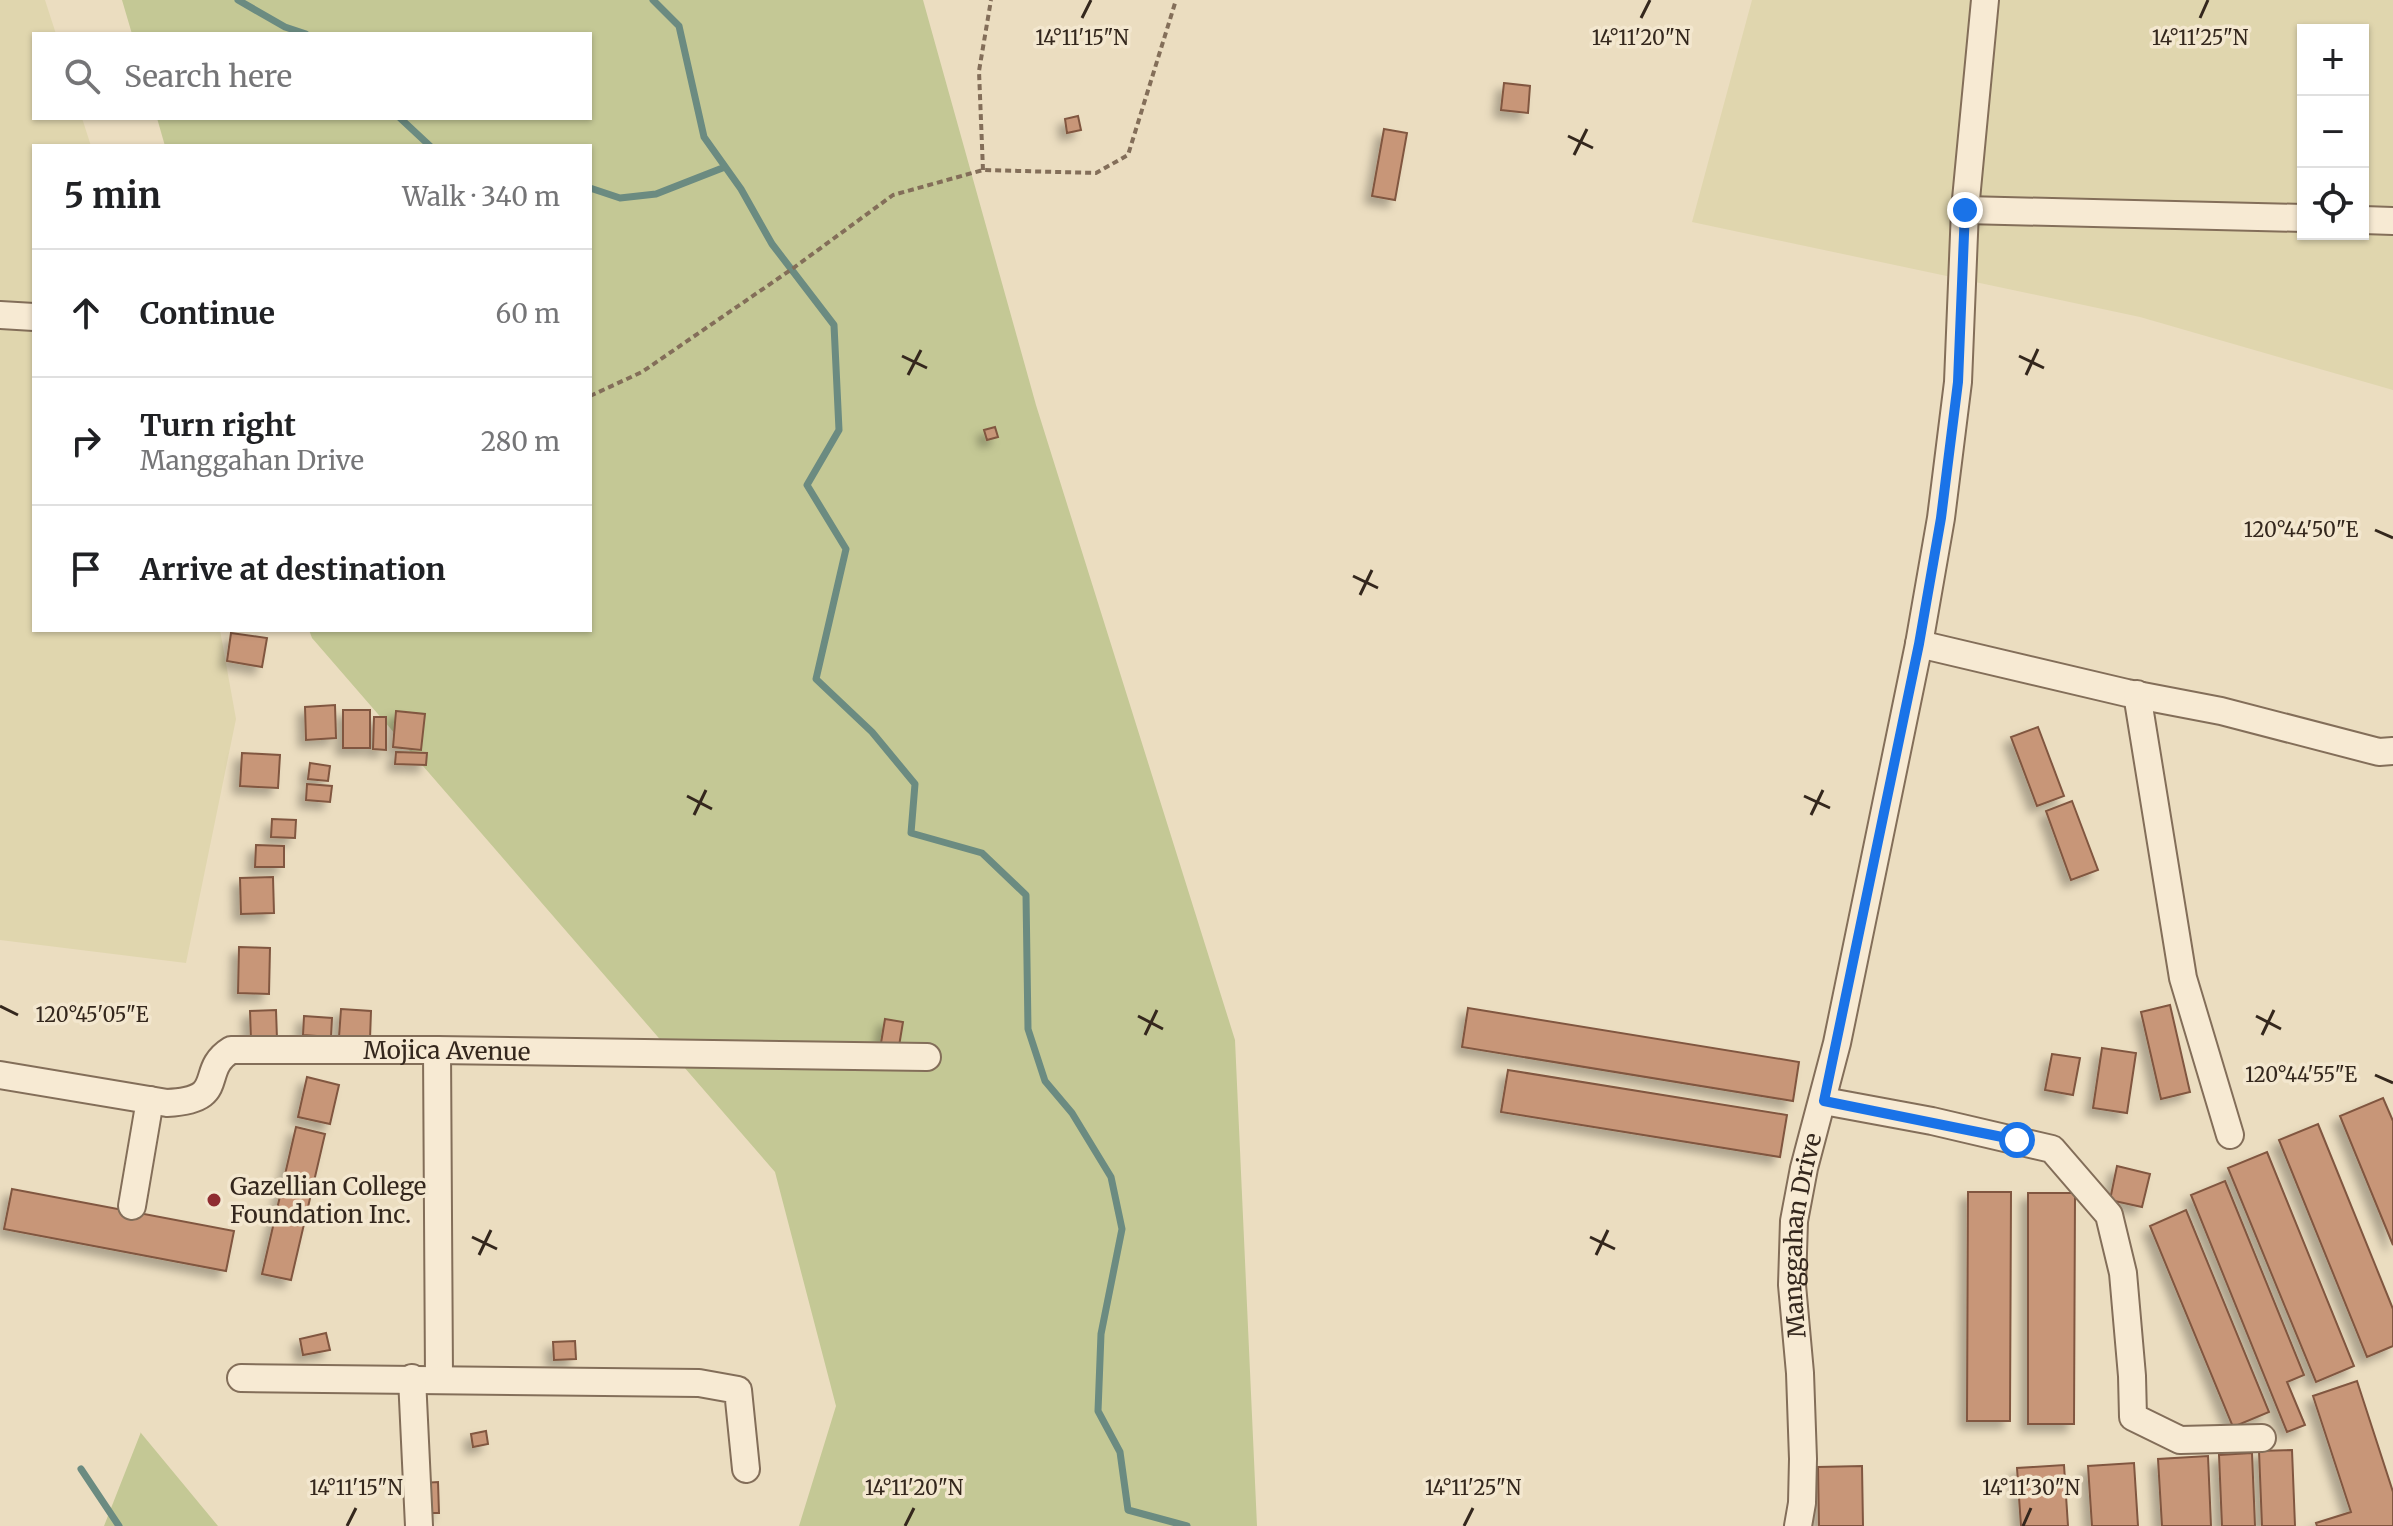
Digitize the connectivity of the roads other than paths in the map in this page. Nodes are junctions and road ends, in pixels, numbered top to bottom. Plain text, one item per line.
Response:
1 (1985, 0) edge
2 (1965, 210) junction
3 (2297, 218) edge
4 (2369, 220) edge
5 (2393, 221) edge
6 (0, 315) edge
7 (32, 317) edge
8 (1919, 644) junction
9 (2137, 694) junction
10 (2393, 751) edge
11 (437, 1050) junction
12 (927, 1057) dead end
13 (0, 1075) edge
14 (150, 1100) junction
15 (1824, 1101) junction
16 (2230, 1135) dead end
17 (132, 1206) dead end
18 (241, 1378) dead end
19 (412, 1378) junction
20 (439, 1378) junction
21 (2262, 1438) dead end
22 (746, 1469) dead end
23 (419, 1526) edge
24 (1798, 1526) edge

1 - 2 street, Manggahan Drive
2 - 3 street
2 - 8 street, Manggahan Drive
4 - 5 street
6 - 7 street
8 - 9 street
8 - 15 street, Manggahan Drive
9 - 10 street
9 - 16 street
11 - 12 street, Mojica Avenue
11 - 14 street, Mojica Avenue
11 - 20 street
13 - 14 street, Mojica Avenue
14 - 17 street
15 - 21 street
15 - 24 street, Manggahan Drive
18 - 19 street
19 - 20 street
19 - 23 street
20 - 22 street

